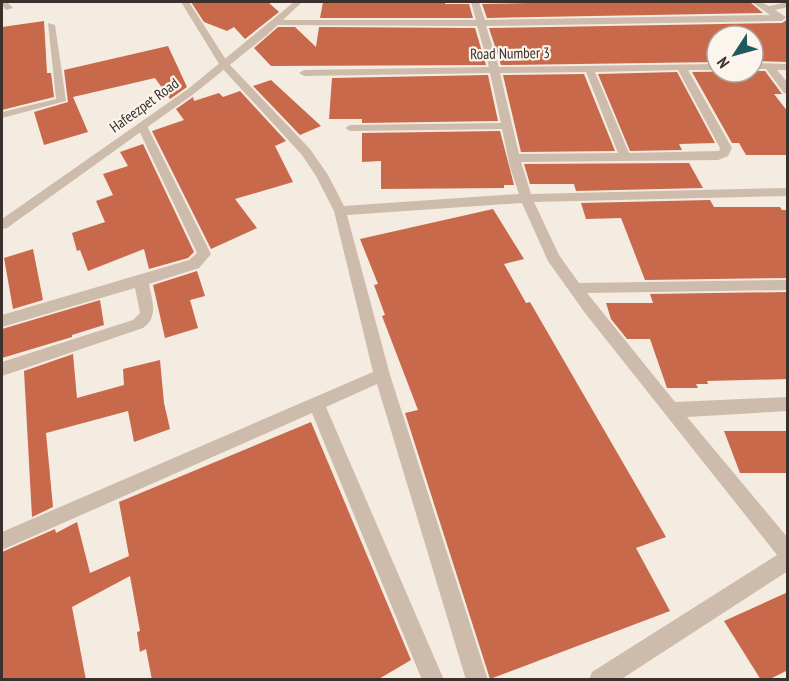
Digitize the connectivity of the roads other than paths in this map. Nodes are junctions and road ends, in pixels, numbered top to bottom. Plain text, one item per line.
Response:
1 (185, 2) edge
2 (298, 2) edge
3 (475, 2) edge
4 (756, 2) edge
5 (788, 4) edge
6 (768, 9) junction
7 (785, 19) edge
8 (276, 22) junction
9 (480, 22) junction
10 (51, 25) dead end
11 (224, 65) junction
12 (765, 66) edge
13 (769, 66) junction
14 (681, 67) junction
15 (705, 67) edge
16 (788, 67) edge
17 (494, 68) junction
18 (589, 68) junction
19 (304, 73) dead end
20 (788, 91) edge
21 (2, 115) edge
22 (142, 126) junction
23 (507, 126) junction
24 (350, 129) dead end
25 (625, 157) junction
26 (514, 158) junction
27 (788, 192) edge
28 (527, 198) junction
29 (340, 211) junction
30 (2, 225) edge
31 (141, 281) junction
32 (788, 285) edge
33 (575, 288) junction
34 (2, 321) edge
35 (2, 369) edge
36 (382, 375) junction
37 (316, 404) junction
38 (788, 404) edge
39 (671, 410) junction
40 (2, 541) edge
41 (788, 554) edge
42 (788, 559) edge
43 (433, 680) edge
44 (477, 680) edge
45 (600, 680) edge

1 - 11 street
2 - 8 street, Hafeezpet Road
3 - 9 street
4 - 6 street
5 - 6 street
6 - 7 street
7 - 9 street
8 - 9 street
8 - 11 street, Hafeezpet Road
9 - 17 street
10 - 21 street
11 - 22 street, Hafeezpet Road
11 - 29 street
12 - 13 street
13 - 16 street
13 - 20 street
14 - 15 street, Road Number 3
14 - 18 street, Road Number 3
14 - 25 street
17 - 18 street, Road Number 3
17 - 19 street, Road Number 3
17 - 23 street
18 - 25 street
22 - 30 street, Hafeezpet Road
22 - 31 street
23 - 24 street
23 - 26 street
25 - 26 street
26 - 28 street
27 - 28 street
28 - 29 street
28 - 33 street
29 - 36 street
31 - 34 street
31 - 35 street
32 - 33 street
33 - 39 street
36 - 37 street
36 - 44 street
37 - 40 street
37 - 43 street
38 - 39 street
39 - 41 street
42 - 45 street

